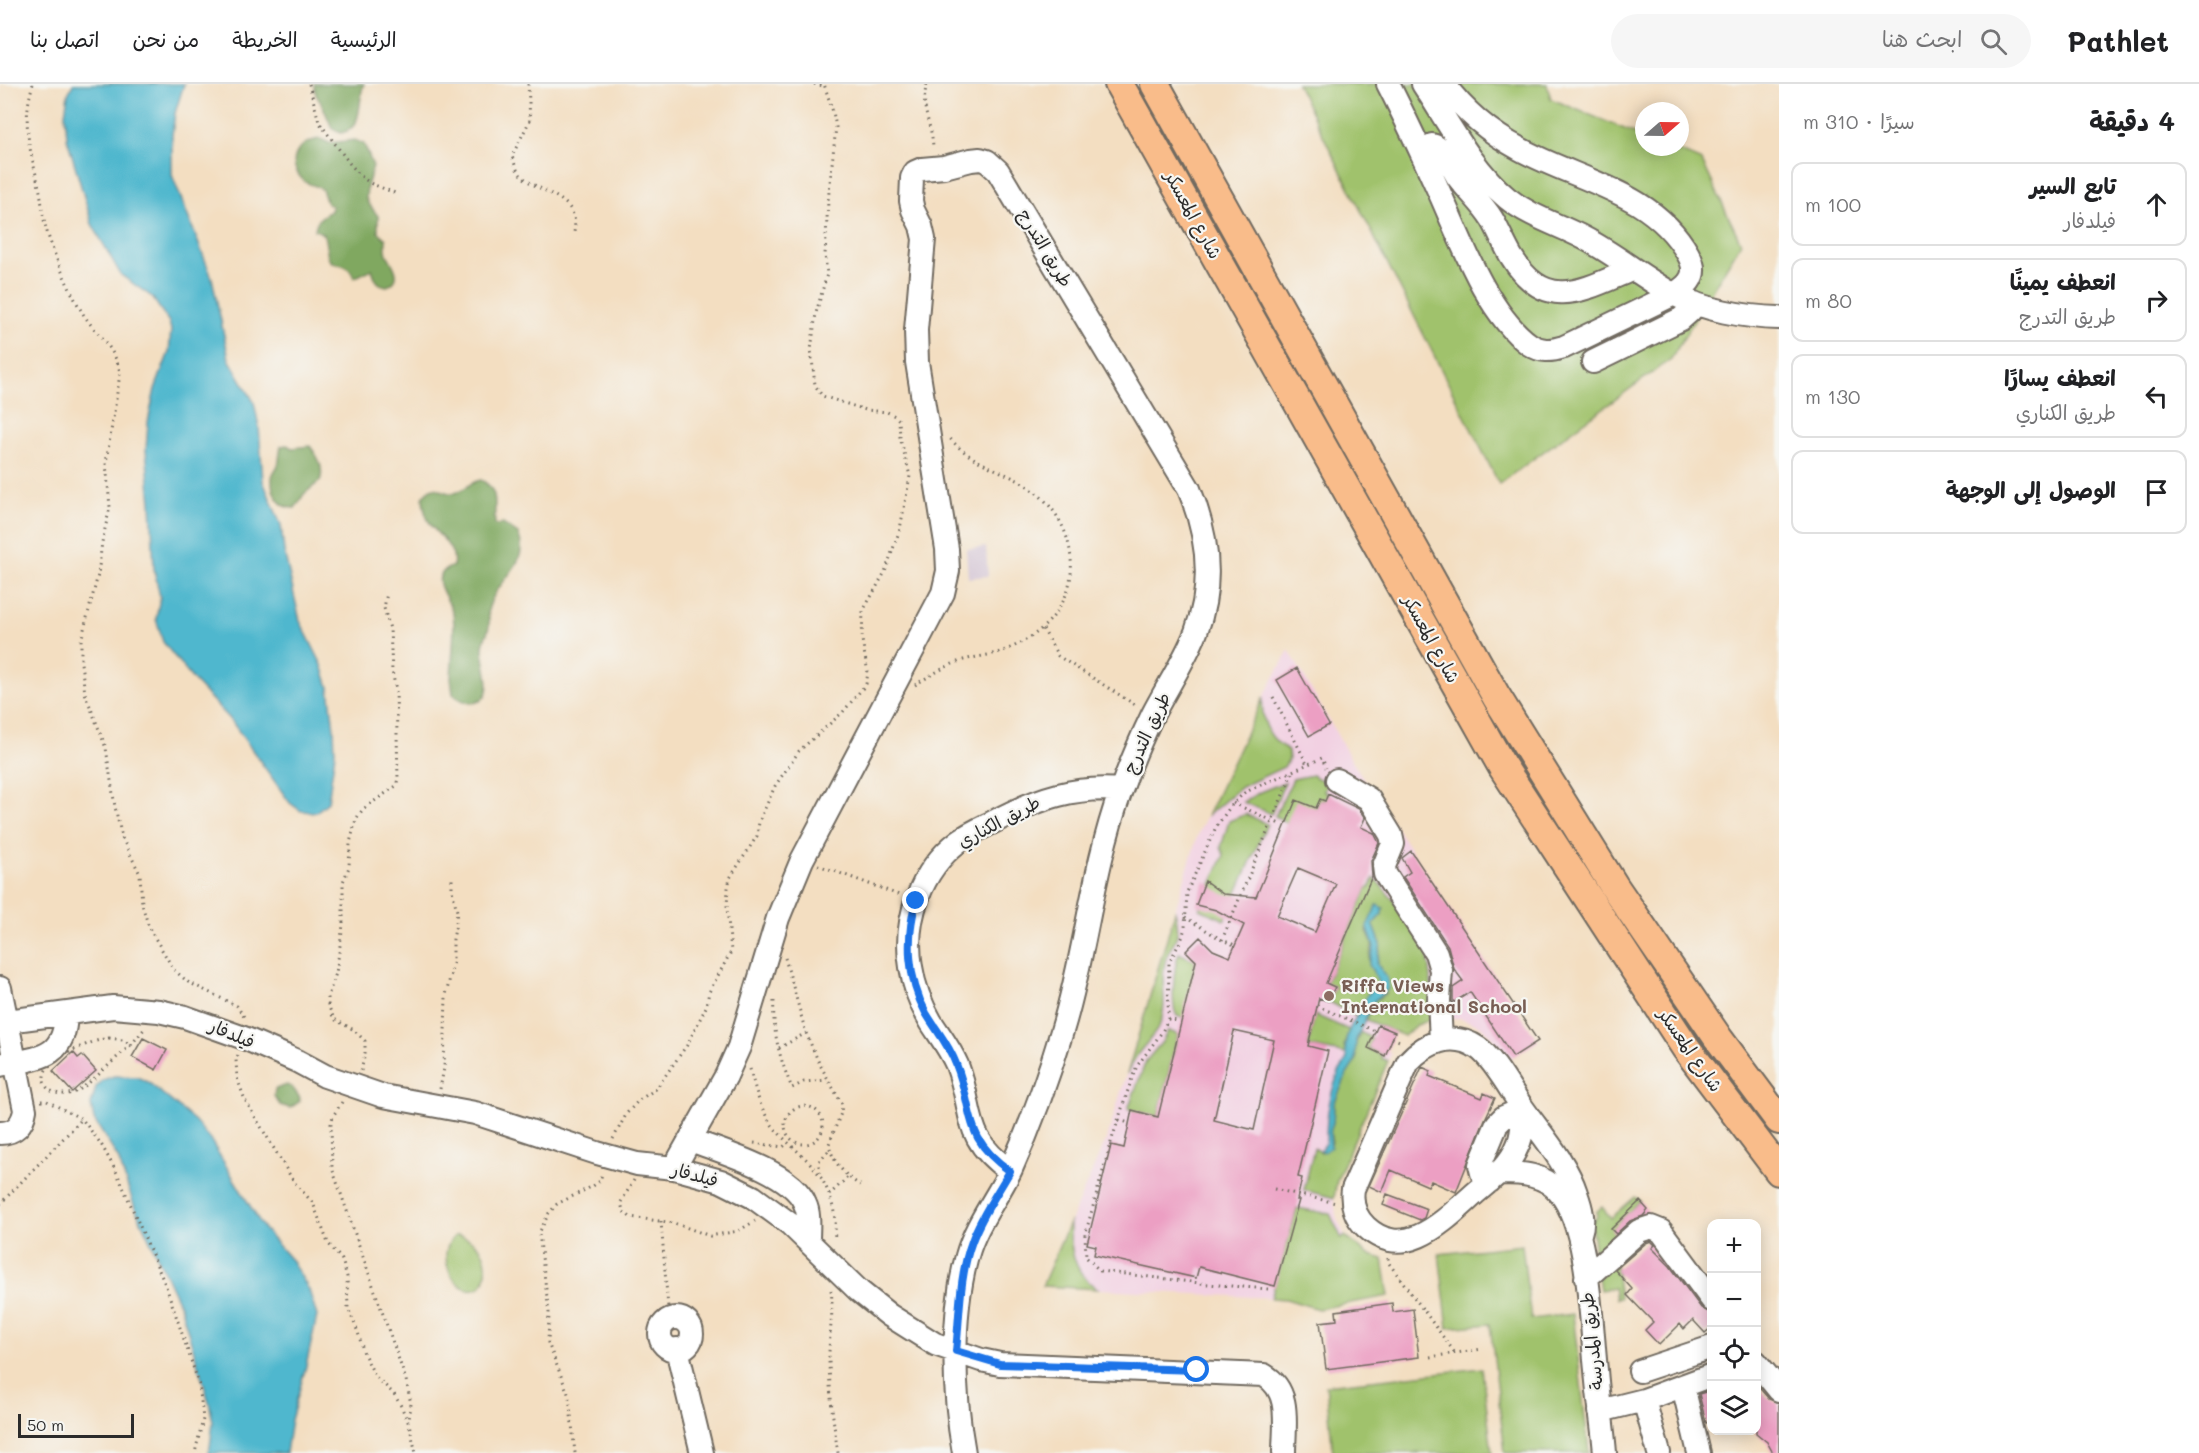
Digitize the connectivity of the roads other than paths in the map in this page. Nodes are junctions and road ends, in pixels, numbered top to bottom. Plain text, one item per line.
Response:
1 (1119, 84) edge
2 (1155, 84) edge
3 (1388, 84) edge
4 (1424, 84) edge
5 (1444, 84) edge
6 (1421, 152) junction
7 (1634, 269) junction
8 (1684, 299) junction
9 (1779, 318) edge
10 (1593, 362) dead end
11 (1337, 780) dead end
12 (1121, 790) junction
13 (0, 988) edge
14 (66, 1014) junction
15 (4, 1022) edge
16 (1441, 1041) junction
17 (8, 1064) edge
18 (1523, 1109) junction
19 (1779, 1120) edge
20 (695, 1130) junction
21 (0, 1133) edge
22 (674, 1168) junction
23 (1010, 1171) junction
24 (1779, 1171) edge
25 (1495, 1177) junction
26 (1580, 1234) junction
27 (808, 1240) junction
28 (1586, 1278) junction
29 (1707, 1293) edge
30 (669, 1320) road end
31 (1707, 1349) edge
32 (956, 1351) junction
33 (1761, 1368) edge
34 (1640, 1371) dead end
35 (1707, 1378) edge
36 (1683, 1386) junction
37 (1779, 1390) edge
38 (1644, 1400) junction
39 (1600, 1411) junction
40 (1606, 1451) edge
41 (702, 1453) edge
42 (964, 1453) edge
43 (1284, 1453) edge
44 (1659, 1453) edge
45 (1699, 1453) edge

1 - 24 main road, شارع المعسكر
2 - 19 main road, شارع المعسكر
3 - 6 street
4 - 7 street
5 - 8 street
6 - 7 street
6 - 8 street
7 - 8 street
8 - 9 street
8 - 10 street
11 - 16 street
12 - 20 street, طريق التدرج
12 - 23 street, طريق التدرج
12 - 23 street, طريق الكناري
13 - 15 street
14 - 15 street, فيلدفار
14 - 17 street
14 - 22 street, فيلدفار
15 - 17 street
16 - 18 street
16 - 25 street
17 - 21 street
18 - 25 street
18 - 26 street
20 - 22 street
20 - 27 street
22 - 27 street, فيلدفار
23 - 32 street, طريق التدرج
25 - 26 street
26 - 28 street, طريق المدرسة
27 - 32 street, فيلدفار
28 - 29 street
28 - 39 street, طريق المدرسة
30 - 41 street
31 - 34 street
32 - 42 street, طريق التدرج
32 - 43 street, فيلدفار
33 - 37 street
35 - 36 street
36 - 38 street
36 - 45 street
38 - 39 street
38 - 44 street
39 - 40 street, طريق المدرسة

